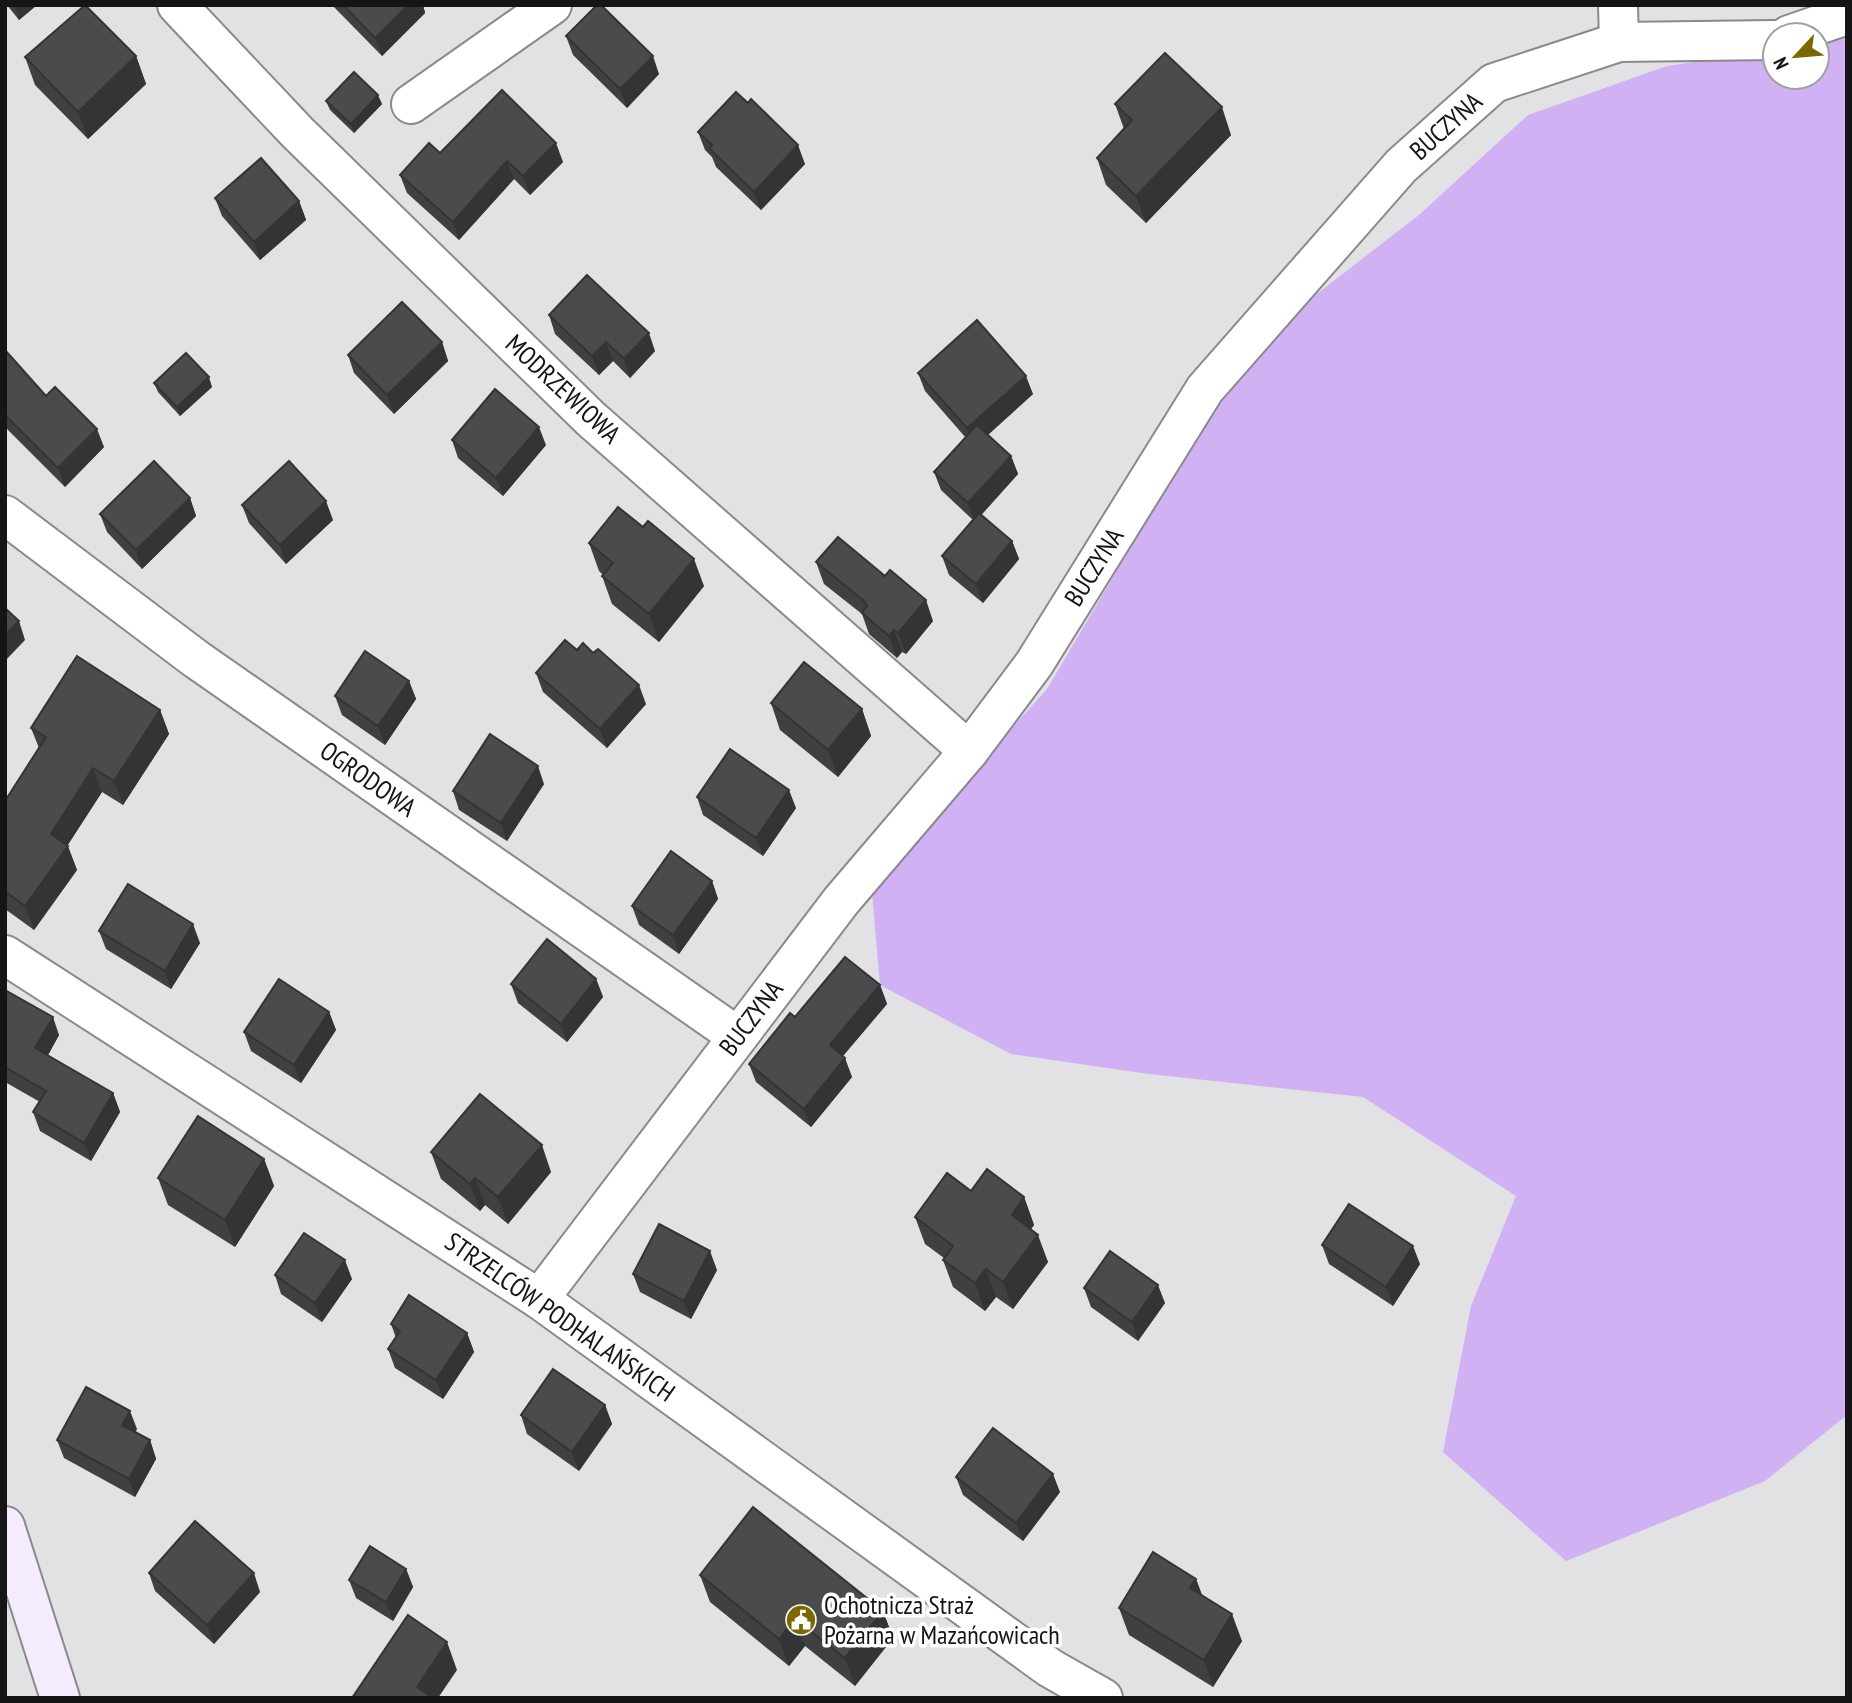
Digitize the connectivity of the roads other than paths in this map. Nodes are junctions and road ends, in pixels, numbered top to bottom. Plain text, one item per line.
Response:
1 (177, 5) edge
2 (552, 5) edge
3 (1847, 15) edge
4 (1830, 21) edge
5 (1619, 24) edge
6 (1761, 39) edge
7 (411, 104) dead end
8 (5, 515) edge
9 (970, 751) junction
10 (5, 954) edge
11 (737, 1036) junction
12 (540, 1298) junction
13 (5, 1526) edge
14 (60, 1698) edge
15 (1103, 1698) edge

1 - 9 street, MODRZEWIOWA
2 - 7 street
3 - 4 street
5 - 6 street, BUCZYNA
5 - 9 street, BUCZYNA
8 - 11 street, OGRODOWA
9 - 11 street, BUCZYNA
10 - 12 street, STRZELCÓW PODHALAŃSKICH
11 - 12 street, BUCZYNA
12 - 15 street, STRZELCÓW PODHALAŃSKICH
13 - 14 street

